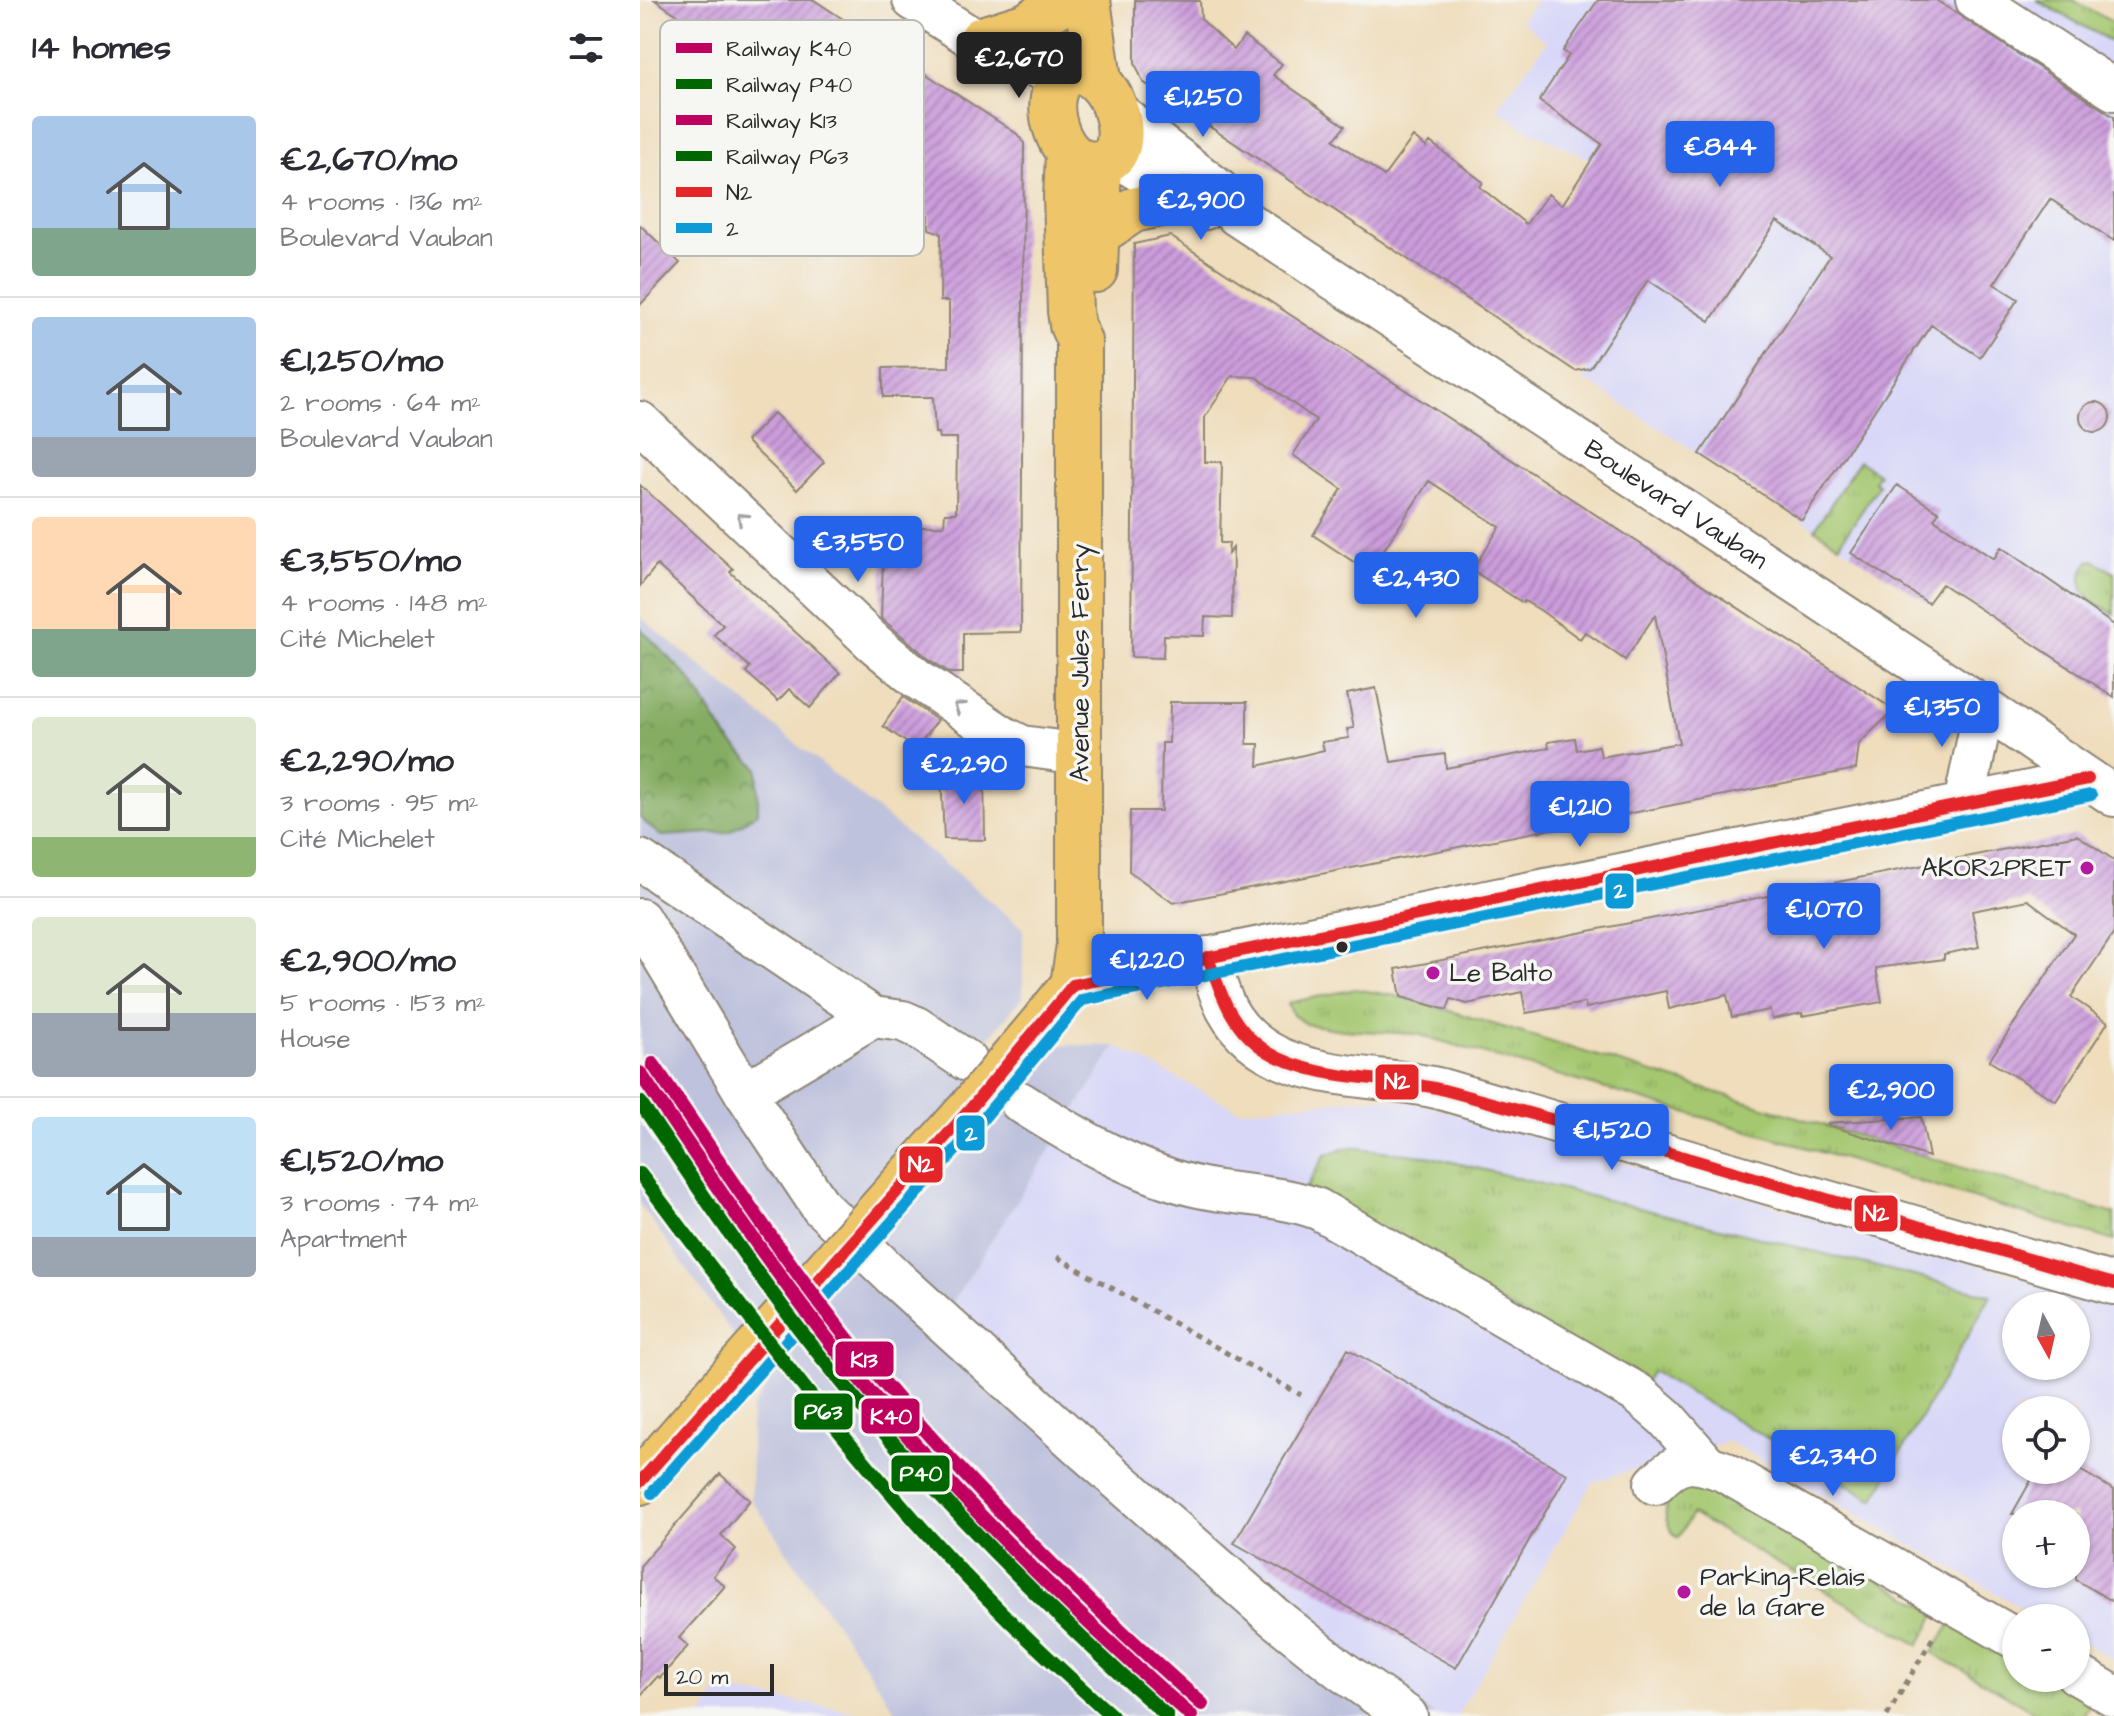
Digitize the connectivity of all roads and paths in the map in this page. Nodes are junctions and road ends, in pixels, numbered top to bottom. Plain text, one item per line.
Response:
1 (913, 0) edge
2 (1976, 0) edge
3 (1070, 1) edge
4 (974, 37) junction
5 (2114, 90) edge
6 (1083, 118) junction
7 (1189, 198) junction
8 (1236, 215) junction
9 (1097, 234) junction
10 (1079, 341) junction
11 (640, 422) edge
12 (1984, 708) junction
13 (1081, 754) junction
14 (2101, 787) edge
15 (1964, 804) junction
16 (640, 860) edge
17 (640, 919) edge
18 (1208, 957) junction
19 (1073, 985) junction
20 (873, 1017) junction
21 (967, 1061) dead end
22 (745, 1093) junction
23 (1020, 1102) dead end
24 (1057, 1257) dead end
25 (2114, 1284) edge
26 (1301, 1395) dead end
27 (1708, 1466) junction
28 (640, 1482) edge
29 (1655, 1484) dead end
30 (2002, 1631) edge
31 (2090, 1682) edge
32 (1900, 1693) dead end
33 (2114, 1696) edge
34 (1407, 1716) edge
35 (1887, 1716) edge

1 - 4 street, Boulevard Vauban
2 - 5 street
3 - 4 main road
3 - 6 main road, Avenue Jules Ferry
4 - 6 street, Boulevard Vauban
6 - 7 street, Boulevard Vauban
6 - 8 street, Boulevard Vauban
6 - 9 main road, Avenue Jules Ferry
6 - 10 main road, Avenue Jules Ferry
7 - 8 street, Boulevard Vauban
7 - 9 main road
8 - 12 street, Boulevard Vauban
9 - 10 main road, Avenue Jules Ferry
10 - 13 main road, Avenue Jules Ferry
13 -> 11 street
12 - 14 street, Boulevard Vauban
12 - 15 street
13 - 19 main road, Avenue Jules Ferry
14 - 15 street
15 - 18 street
16 - 20 street
17 - 22 street
18 - 19 street
18 - 25 street
19 - 28 main road, bridge
20 - 21 street
20 - 22 street
22 - 34 street
23 - 27 street
24 - 26 path
27 - 29 street
27 - 30 street
31 - 33 street
32 - 35 path

